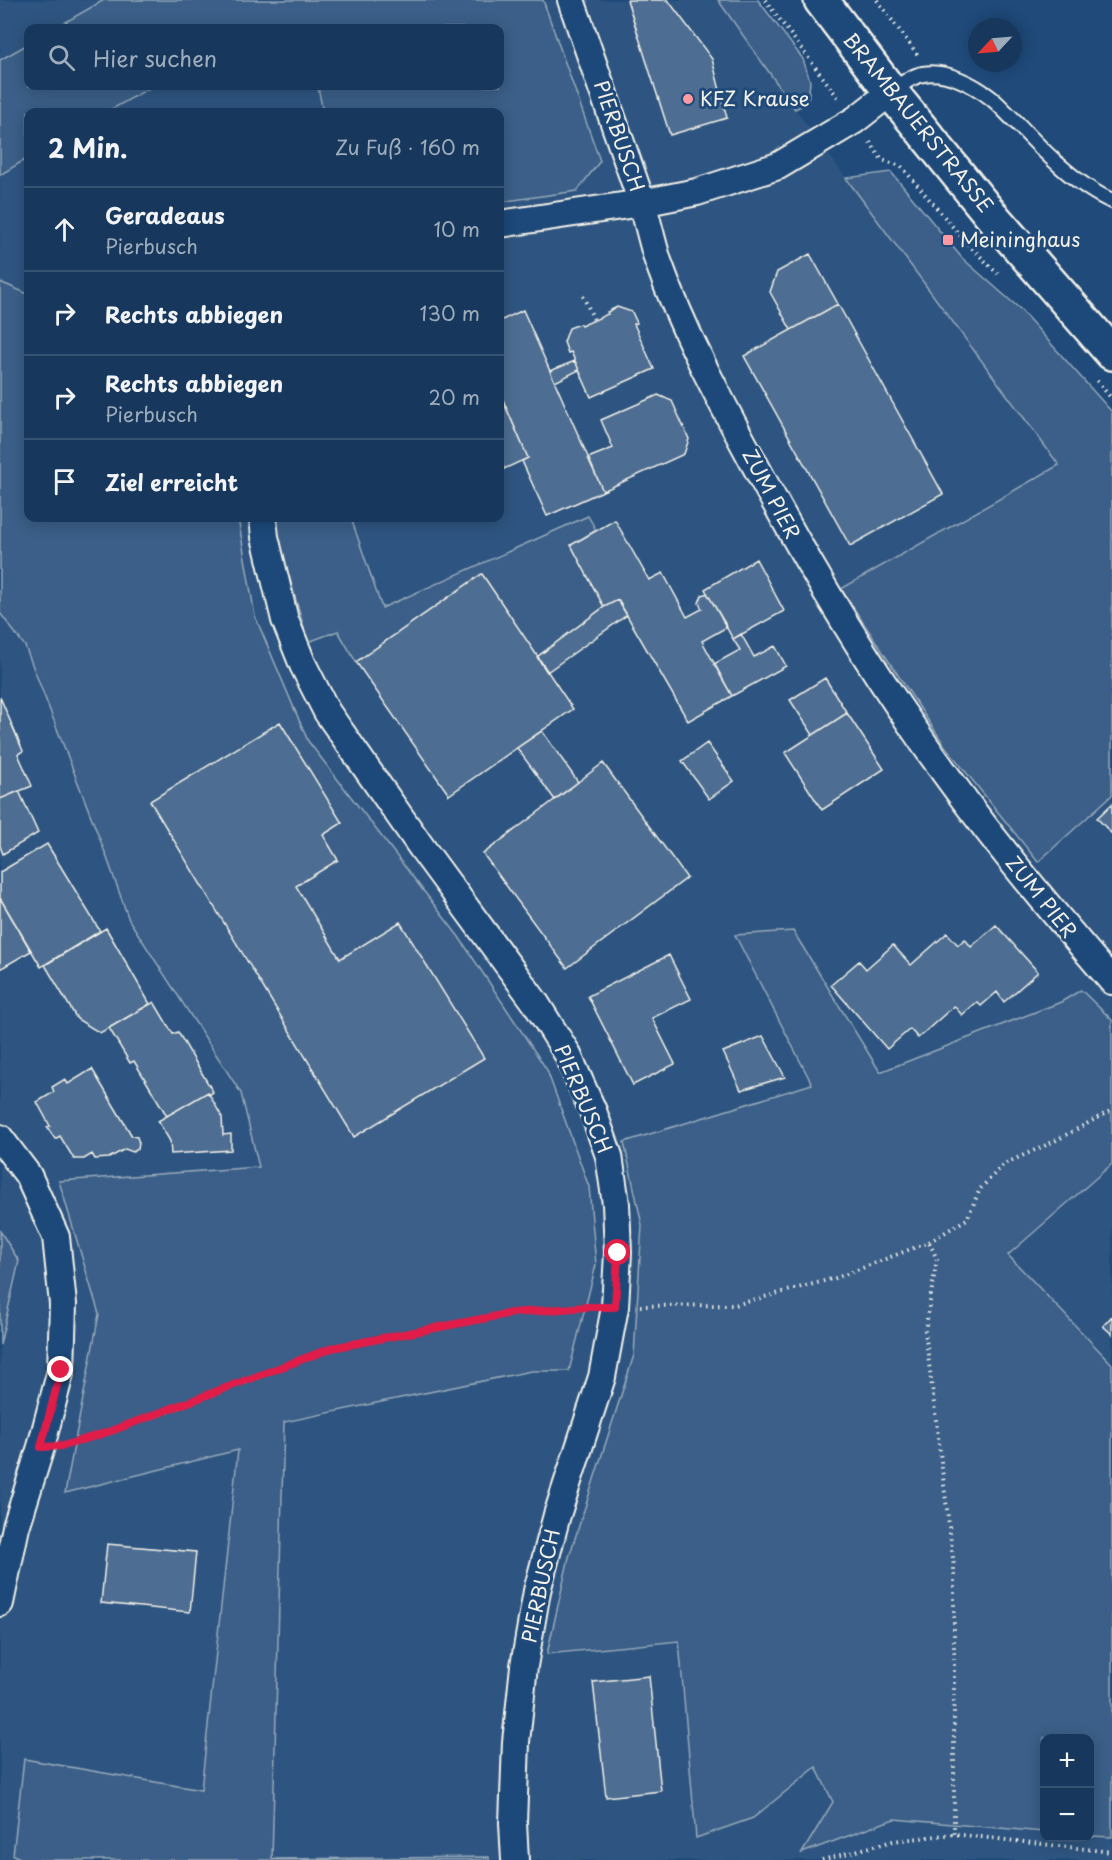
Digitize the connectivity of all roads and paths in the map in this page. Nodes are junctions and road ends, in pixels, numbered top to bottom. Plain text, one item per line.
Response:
1 (571, 0) edge
2 (765, 0) edge
3 (821, 0) edge
4 (877, 0) edge
5 (931, 74) junction
6 (891, 92) junction
7 (855, 120) junction
8 (1112, 201) edge
9 (642, 203) junction
10 (504, 223) edge
11 (999, 275) dead end
12 (583, 296) dead end
13 (594, 320) dead end
14 (1101, 363) edge
15 (1112, 399) edge
16 (263, 522) edge
17 (1112, 981) edge
18 (1112, 1110) edge
19 (0, 1138) edge
20 (929, 1242) junction
21 (615, 1307) junction
22 (41, 1447) junction
23 (0, 1603) edge
24 (954, 1834) junction
25 (1112, 1852) edge
26 (515, 1860) edge
27 (822, 1860) edge

1 - 9 street, PIERBUSCH
2 - 7 path
3 - 6 main road, BRAMBAUERSTRASSE
4 - 5 path
5 - 6 lane
5 - 8 lane
6 - 7 street
6 - 14 main road, BRAMBAUERSTRASSE
7 - 9 street
7 - 11 path
9 - 10 street, PIERBUSCH
9 - 17 street, ZUM PIER
12 - 13 path
14 - 15 path
16 - 21 street, PIERBUSCH
18 - 20 path
19 - 22 street
20 - 21 path
20 - 24 path
21 - 22 path
21 - 26 street, PIERBUSCH
22 - 23 street
24 - 25 path
24 - 27 path

